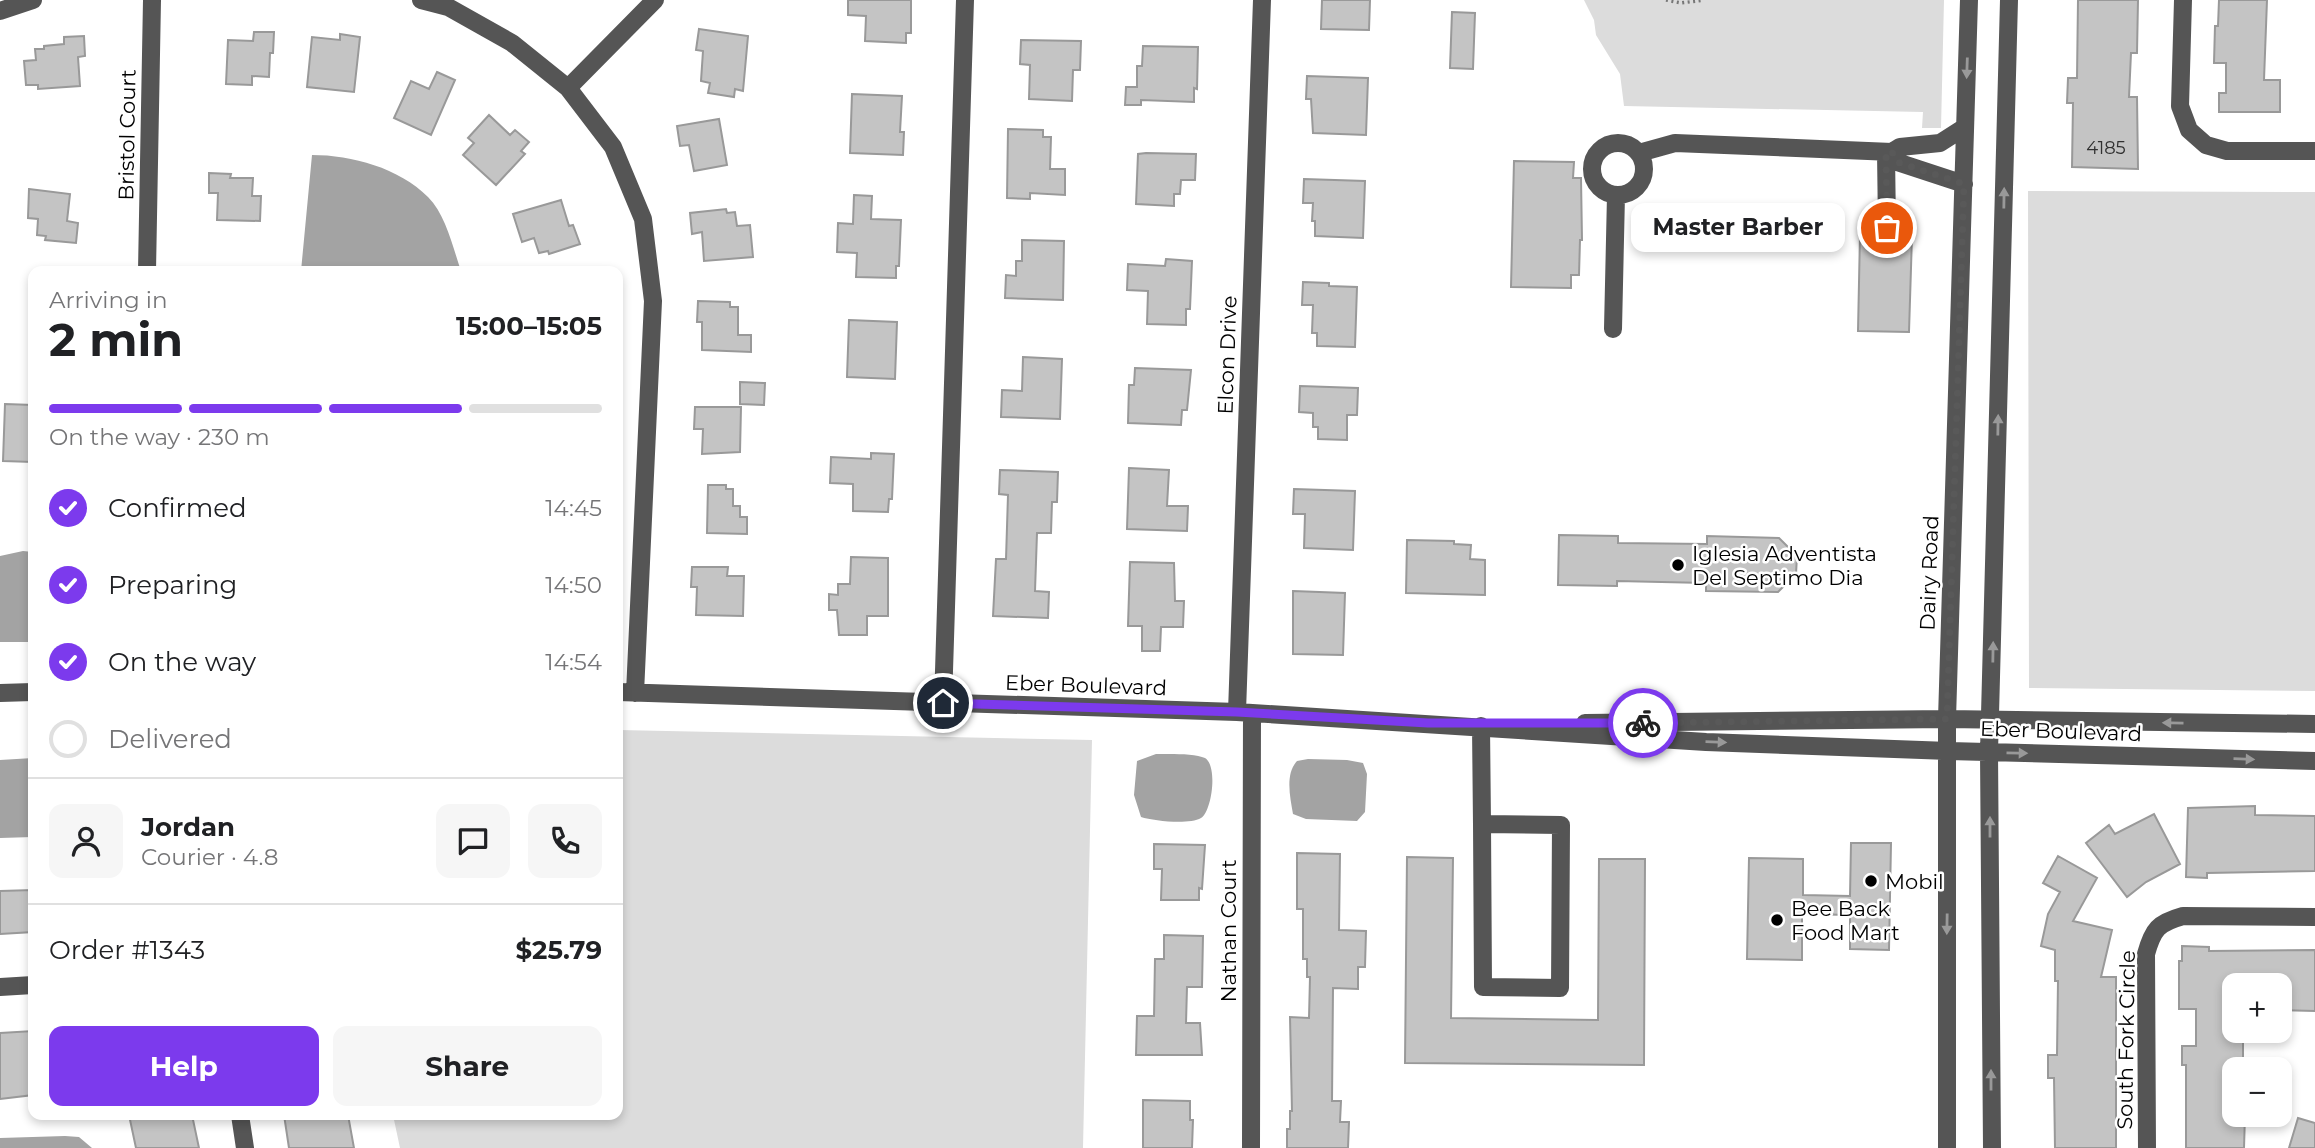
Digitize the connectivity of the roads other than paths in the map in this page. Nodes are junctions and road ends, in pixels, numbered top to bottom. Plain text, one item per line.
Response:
1 (33, 0) edge
2 (152, 0) edge
3 (421, 0) edge
4 (655, 0) edge
5 (965, 0) edge
6 (1262, 0) edge
7 (1969, 0) edge
8 (2009, 0) edge
9 (2183, 0) edge
10 (0, 11) edge
11 (568, 88) junction
12 (1965, 127) junction
13 (2315, 151) edge
14 (1889, 152) junction
15 (1639, 153) junction
16 (1964, 184) junction
17 (1616, 195) junction
18 (1887, 228) dead end
19 (147, 266) edge
20 (1613, 329) dead end
21 (28, 692) edge
22 (626, 692) edge
23 (0, 694) edge
24 (943, 703) junction
25 (1244, 713) junction
26 (1947, 719) junction
27 (1991, 721) junction
28 (1428, 723) junction
29 (2315, 724) edge
30 (1481, 726) junction
31 (1949, 751) junction
32 (1989, 752) junction
33 (2315, 761) edge
34 (1482, 824) junction
35 (2315, 917) edge
36 (28, 985) edge
37 (0, 987) edge
38 (241, 1120) edge
39 (245, 1148) edge
40 (1251, 1148) edge
41 (1947, 1148) edge
42 (1992, 1148) edge
43 (2147, 1148) edge

1 - 10 street
2 - 19 street, Bristol Court
3 - 11 street
4 - 11 street
5 - 24 street
6 - 25 street, Elcon Drive
7 -> 12 street, Dairy Road
27 -> 8 street
9 - 13 street
11 - 22 street
12 - 14 street
12 - 16 street, Dairy Road
14 - 15 street
14 - 16 street
14 - 18 street
15 - 17 street
15 - 17 street
16 - 26 street, Dairy Road
17 - 20 street
21 - 23 street
22 - 24 street, Eber Boulevard
24 - 25 street, Eber Boulevard
25 - 28 street, Eber Boulevard
25 - 40 street, Nathan Court
26 - 27 street, Eber Boulevard
26 - 28 street, Eber Boulevard
26 - 31 street, Dairy Road
29 -> 27 street, Eber Boulevard
27 - 32 street
28 - 30 street, Eber Boulevard
30 -> 31 street, Eber Boulevard
30 - 34 street
31 - 32 street, Eber Boulevard
31 -> 41 street, Dairy Road
32 -> 33 street, Eber Boulevard
42 -> 32 street
34 - 34 street
35 - 43 street, South Fork Circle
36 - 37 street
38 - 39 street

